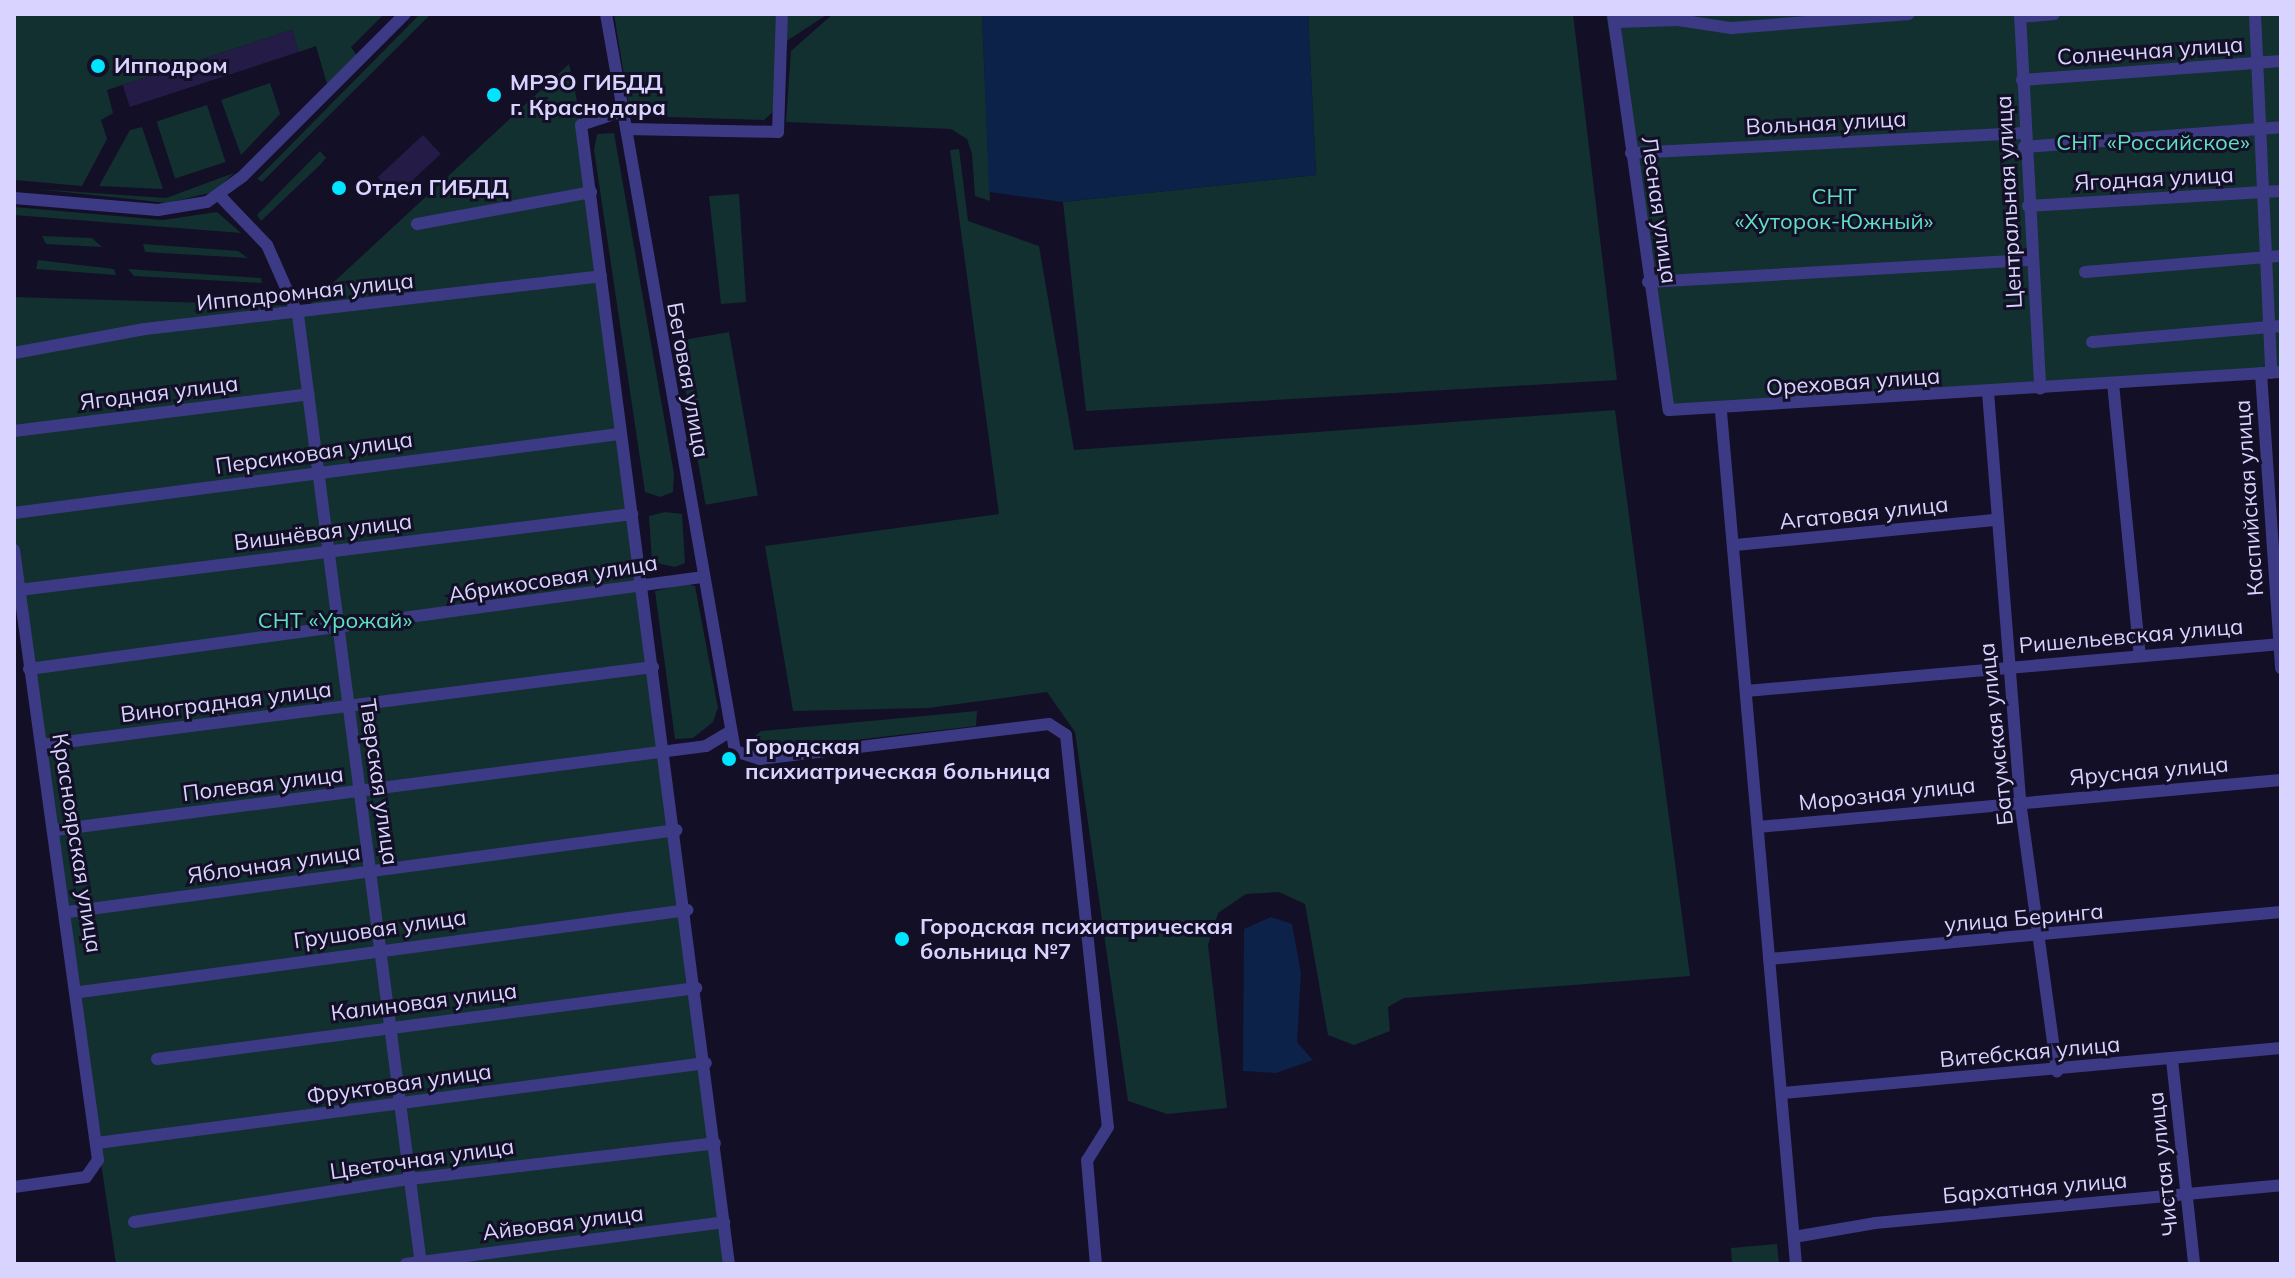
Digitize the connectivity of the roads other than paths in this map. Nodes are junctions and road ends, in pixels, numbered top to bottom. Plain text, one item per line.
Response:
1 (405, 14) edge
2 (606, 14) edge
3 (782, 14) edge
4 (1908, 14) edge
5 (2054, 14) edge
6 (2255, 14) edge
7 (2020, 15) edge
8 (1614, 18) edge
9 (2281, 61) edge
10 (2256, 63) junction
11 (2022, 80) junction
12 (623, 111) junction
13 (2281, 127) edge
14 (626, 129) junction
15 (2259, 130) junction
16 (2023, 140) junction
17 (1631, 153) junction
18 (2281, 191) edge
19 (591, 192) junction
20 (2263, 193) junction
21 (219, 195) junction
22 (14, 198) edge
23 (2028, 206) junction
24 (417, 224) dead end
25 (2281, 256) edge
26 (2265, 258) junction
27 (2032, 260) junction
28 (2085, 272) dead end
29 (601, 276) junction
30 (1648, 282) junction
31 (296, 310) junction
32 (2275, 326) edge
33 (2092, 342) dead end
34 (14, 353) edge
35 (2271, 373) edge
36 (2113, 383) junction
37 (2040, 388) junction
38 (1988, 392) junction
39 (309, 394) junction
40 (1669, 410) joint
41 (1721, 412) junction
42 (14, 431) edge
43 (619, 434) junction
44 (318, 472) junction
45 (2275, 500) edge
46 (14, 513) edge
47 (632, 514) junction
48 (1997, 520) junction
49 (1735, 545) junction
50 (14, 550) edge
51 (329, 552) junction
52 (702, 577) junction
53 (641, 589) junction
54 (19, 590) junction
55 (338, 629) junction
56 (2280, 644) edge
57 (2140, 656) junction
58 (653, 667) junction
59 (2008, 667) junction
60 (2281, 668) edge
61 (29, 669) junction
62 (1746, 691) junction
63 (348, 707) junction
64 (729, 732) junction
65 (42, 745) junction
66 (665, 751) junction
67 (2281, 780) edge
68 (360, 791) junction
69 (2020, 801) junction
70 (1758, 827) junction
71 (55, 830) junction
72 (677, 830) junction
73 (371, 870) junction
74 (687, 910) junction
75 (68, 912) junction
76 (2281, 912) edge
77 (2042, 938) junction
78 (381, 948) junction
79 (1769, 959) junction
80 (696, 988) junction
81 (80, 992) junction
82 (391, 1026) junction
83 (2281, 1048) edge
84 (157, 1059) dead end
85 (2172, 1060) junction
86 (706, 1063) junction
87 (2057, 1071) junction
88 (1783, 1093) junction
89 (401, 1104) junction
90 (97, 1143) junction
91 (715, 1143) junction
92 (410, 1179) junction
93 (2281, 1185) edge
94 (14, 1187) edge
95 (2187, 1194) junction
96 (134, 1222) dead end
97 (724, 1222) junction
98 (1794, 1237) junction
99 (421, 1263) edge
100 (406, 1264) edge
101 (729, 1264) edge
102 (1096, 1264) edge
103 (1796, 1264) edge
104 (2194, 1264) edge

1 - 21 street
2 - 12 street, Беговая улица
3 - 14 street
4 - 8 street
5 - 7 street
6 - 10 street, Каспийская улица
7 - 11 street, Центральная улица
8 - 17 street, Лесная улица
9 - 10 street, Солнечная улица
10 - 11 street, Солнечная улица
10 - 15 street, Каспийская улица
11 - 16 street, Центральная улица
12 - 14 street, Беговая улица
12 - 19 street
13 - 15 street, Вольная улица
14 - 52 street, Беговая улица
15 - 16 street, Вольная улица
15 - 20 street, Каспийская улица
16 - 17 street, Вольная улица
16 - 23 street, Центральная улица
17 - 30 street, Лесная улица
18 - 20 street, Ягодная улица
19 - 24 street
19 - 29 street
20 - 23 street, Ягодная улица
20 - 26 street, Каспийская улица
21 - 22 street
21 - 31 street, Тверская улица
23 - 27 street, Центральная улица
25 - 26 street
26 - 28 street
26 - 32 street, Каспийская улица
27 - 30 street
27 - 37 street, Центральная улица
29 - 31 street, Ипподромная улица
29 - 43 street
30 - 40 street, Лесная улица
31 - 34 street, Ипподромная улица
31 - 39 street, Тверская улица
32 - 33 street
32 - 35 street, Каспийская улица
35 - 36 street, Ореховая улица
35 - 45 street, Каспийская улица
36 - 37 street, Ореховая улица
36 - 57 street
37 - 38 street, Ореховая улица
38 - 41 street, Ореховая улица
38 - 48 street, Батумская улица
39 - 42 street, Ягодная улица
39 - 44 street, Тверская улица
40 - 41 street, Ореховая улица
41 - 49 street
43 - 44 street, Персиковая улица
43 - 47 street
44 - 46 street, Персиковая улица
44 - 51 street, Тверская улица
45 - 56 street, Каспийская улица
47 - 51 street, Вишнёвая улица
47 - 53 street
48 - 49 street, Агатовая улица
48 - 59 street, Батумская улица
49 - 62 street
50 - 54 street, Красноярская улица
51 - 54 street, Вишнёвая улица
51 - 55 street, Тверская улица
52 - 53 street, Абрикосовая улица
52 - 64 street, Беговая улица
53 - 55 street, Абрикосовая улица
53 - 58 street
54 - 61 street, Красноярская улица
55 - 61 street, Абрикосовая улица
55 - 63 street, Тверская улица
56 - 57 street, Ришельевская улица
56 - 60 street, Каспийская улица
57 - 59 street, Ришельевская улица
58 - 63 street, Виноградная улица
58 - 66 street
59 - 62 street, Ришельевская улица
59 - 69 street, Батумская улица
61 - 65 street, Красноярская улица
62 - 70 street
63 - 65 street, Виноградная улица
63 - 68 street, Тверская улица
64 - 66 street, Полевая улица
64 - 102 street, Беговая улица
65 - 71 street, Красноярская улица
66 - 68 street, Полевая улица
66 - 72 street
67 - 69 street, Ярусная улица
68 - 71 street, Полевая улица
68 - 73 street, Тверская улица
69 - 70 street, Морозная улица
69 - 77 street, Батумская улица
70 - 79 street
71 - 75 street, Красноярская улица
72 - 73 street, Яблочная улица
72 - 74 street
73 - 75 street, Яблочная улица
73 - 78 street, Тверская улица
74 - 78 street, Грушовая улица
74 - 80 street
75 - 81 street, Красноярская улица
76 - 77 street, улица Беринга
77 - 79 street, улица Беринга
77 - 87 street, Батумская улица
78 - 81 street, Грушовая улица
78 - 82 street, Тверская улица
79 - 88 street
80 - 82 street, Калиновая улица
80 - 86 street
81 - 90 street, Красноярская улица
82 - 84 street, Калиновая улица
82 - 89 street, Тверская улица
83 - 85 street, Витебская улица
85 - 87 street, Витебская улица
85 - 95 street, Чистая улица
86 - 89 street, Фруктовая улица
86 - 91 street
87 - 88 street, Витебская улица
88 - 98 street
89 - 90 street, Фруктовая улица
89 - 92 street, Тверская улица
90 - 94 street
91 - 92 street, Цветочная улица
91 - 97 street
92 - 96 street, Цветочная улица
92 - 99 street, Тверская улица
93 - 95 street, Бархатная улица
95 - 98 street, Бархатная улица
95 - 104 street, Чистая улица
97 - 99 street, Айвовая улица
97 - 101 street
98 - 103 street
99 - 100 street, Айвовая улица

